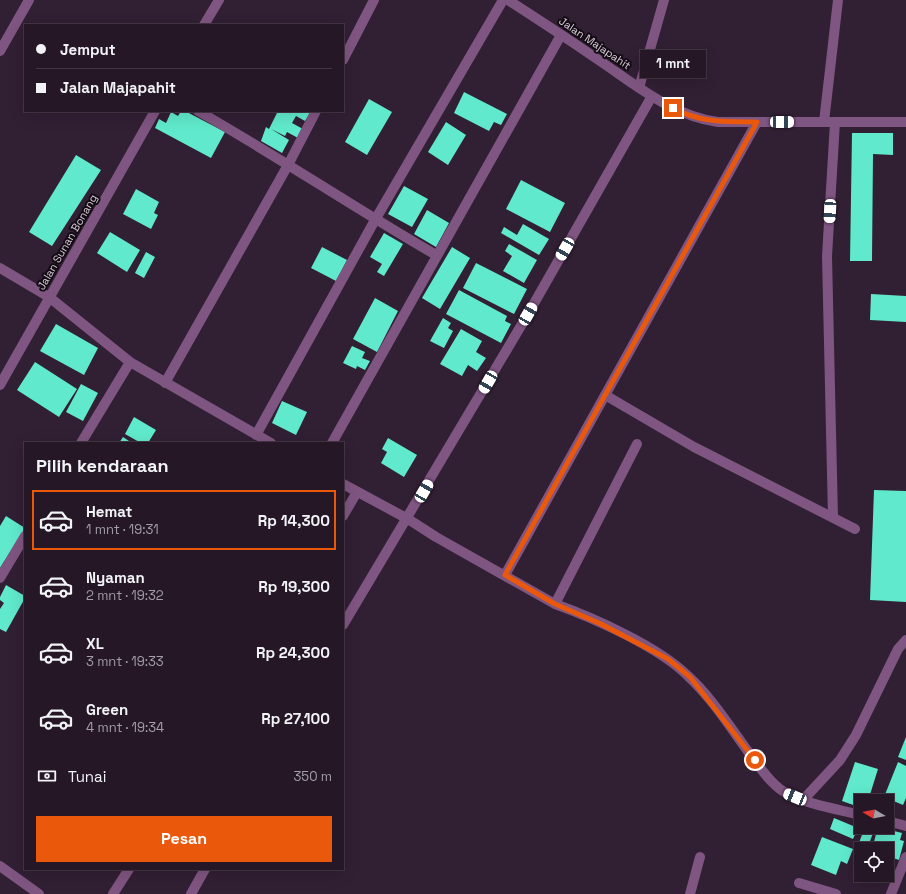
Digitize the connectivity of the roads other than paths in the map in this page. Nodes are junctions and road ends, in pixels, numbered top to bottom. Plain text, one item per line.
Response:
1 (29, 0) edge
2 (219, 0) edge
3 (374, 0) edge
4 (504, 0) edge
5 (508, 0) edge
6 (664, 0) edge
7 (838, 0) edge
8 (205, 24) edge
9 (561, 35) junction
10 (0, 51) edge
11 (344, 58) edge
12 (639, 88) junction
13 (652, 96) junction
14 (154, 112) edge
15 (200, 112) edge
16 (315, 112) edge
17 (757, 122) junction
18 (824, 122) junction
19 (835, 122) junction
20 (906, 122) edge
21 (288, 164) junction
22 (375, 220) junction
23 (436, 255) junction
24 (0, 268) edge
25 (49, 297) junction
26 (130, 362) junction
27 (165, 383) junction
28 (0, 385) edge
29 (605, 395) junction
30 (256, 435) junction
31 (82, 442) edge
32 (268, 442) edge
33 (333, 442) edge
34 (637, 444) dead end
35 (344, 485) edge
36 (357, 492) junction
37 (344, 514) edge
38 (833, 518) junction
39 (408, 519) junction
40 (856, 529) dead end
41 (24, 538) edge
42 (505, 575) junction
43 (0, 578) edge
44 (555, 604) junction
45 (344, 624) edge
46 (906, 640) edge
47 (803, 800) junction
48 (854, 813) edge
49 (894, 823) edge
50 (906, 826) edge
51 (700, 857) dead end
52 (906, 857) edge
53 (0, 866) edge
54 (128, 870) edge
55 (204, 870) edge
56 (799, 883) dead end
57 (39, 894) edge
58 (114, 894) edge
59 (191, 894) edge
60 (690, 894) edge
61 (836, 894) edge
62 (891, 894) edge

1 - 10 street
2 - 8 street
3 - 11 street
4 - 22 street
5 - 9 street, Jalan Majapahit
6 - 12 street
7 - 18 street
9 - 12 street, Jalan Majapahit
9 - 23 street
12 - 13 street, Jalan Majapahit
13 - 17 street, Jalan Majapahit
13 - 39 street
14 - 25 street, Jalan Sunan Bonang
15 - 21 street
16 - 21 street
17 - 18 street, Jalan Majapahit
17 - 29 street
18 - 19 street, Jalan Majapahit
19 - 20 street, Jalan Majapahit
19 - 38 street
21 - 22 street
21 - 27 street
22 - 23 street
22 - 30 street
23 - 33 street
24 - 25 street
25 - 26 street
25 - 28 street, Jalan Sunan Bonang
26 - 27 street
26 - 31 street
27 - 30 street
29 - 38 street
29 - 42 street
30 - 32 street
34 - 44 street
35 - 36 street
36 - 37 street
36 - 39 street
38 - 40 street
39 - 42 street
39 - 45 street
41 - 43 street
42 - 44 street
44 - 47 street
46 - 47 street
47 - 48 street
49 - 50 street
51 - 60 street
52 - 62 street
53 - 57 street
54 - 58 street
55 - 59 street
56 - 61 street

